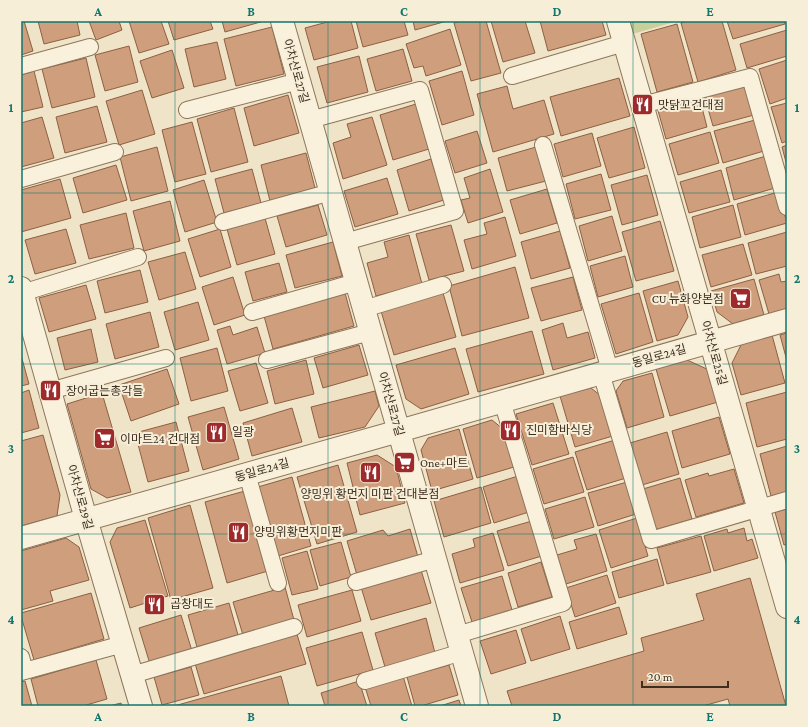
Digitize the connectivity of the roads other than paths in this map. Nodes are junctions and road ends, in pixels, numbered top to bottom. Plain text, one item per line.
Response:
1 (618, 21) edge
2 (287, 22) edge
3 (624, 43) junction
4 (90, 47) dead end
5 (21, 66) edge
6 (512, 76) dead end
7 (299, 81) junction
8 (642, 105) junction
9 (187, 110) dead end
10 (310, 120) junction
11 (543, 145) dead end
12 (115, 152) dead end
13 (21, 179) edge
14 (331, 192) junction
15 (787, 207) edge
16 (223, 222) dead end
17 (345, 242) junction
18 (138, 257) dead end
19 (356, 282) junction
20 (443, 285) dead end
21 (22, 290) edge
22 (364, 309) junction
23 (252, 312) dead end
24 (787, 320) edge
25 (370, 332) junction
26 (710, 341) junction
27 (166, 358) dead end
28 (267, 360) dead end
29 (606, 371) junction
30 (50, 392) junction
31 (502, 401) junction
32 (399, 431) junction
33 (247, 474) junction
34 (787, 500) edge
35 (758, 509) junction
36 (86, 519) junction
37 (21, 538) edge
38 (435, 559) junction
39 (356, 582) dead end
40 (278, 583) dead end
41 (786, 602) edge
42 (294, 627) dead end
43 (122, 644) junction
44 (459, 644) junction
45 (22, 667) edge
46 (132, 675) junction
47 (365, 681) dead end
48 (141, 706) edge
49 (477, 706) edge

1 - 3 street, 아차산로25길
2 - 7 street, 아차산로27길
3 - 6 lane
3 - 8 street, 아차산로25길
4 - 5 lane
7 - 9 lane
7 - 10 street, 아차산로27길
8 - 15 lane
8 - 26 street, 아차산로25길
10 - 14 street, 아차산로27길
10 - 17 lane
11 - 29 lane
12 - 13 lane
14 - 16 lane
14 - 17 street, 아차산로27길
17 - 19 street, 아차산로27길
18 - 21 lane
19 - 22 street, 아차산로27길
19 - 23 lane
20 - 22 lane
21 - 30 street, 아차산로29길
22 - 25 street, 아차산로27길
24 - 26 street, 동일로24길
25 - 28 lane
25 - 32 street, 아차산로27길
26 - 29 street, 동일로24길
26 - 35 street, 아차산로25길
27 - 30 lane
29 - 31 street, 동일로24길
29 - 35 lane
30 - 36 street, 아차산로29길
31 - 32 street, 동일로24길
31 - 44 lane
32 - 33 street, 동일로24길
32 - 38 street, 아차산로27길
33 - 36 street, 동일로24길
33 - 40 lane
34 - 35 lane
35 - 41 street, 아차산로25길
36 - 37 street, 동일로24길
36 - 43 street, 아차산로29길
38 - 39 lane
38 - 44 street, 아차산로27길
42 - 46 lane
43 - 45 lane
43 - 46 street, 아차산로29길
44 - 47 lane
44 - 49 street, 아차산로27길
46 - 48 street, 아차산로29길

